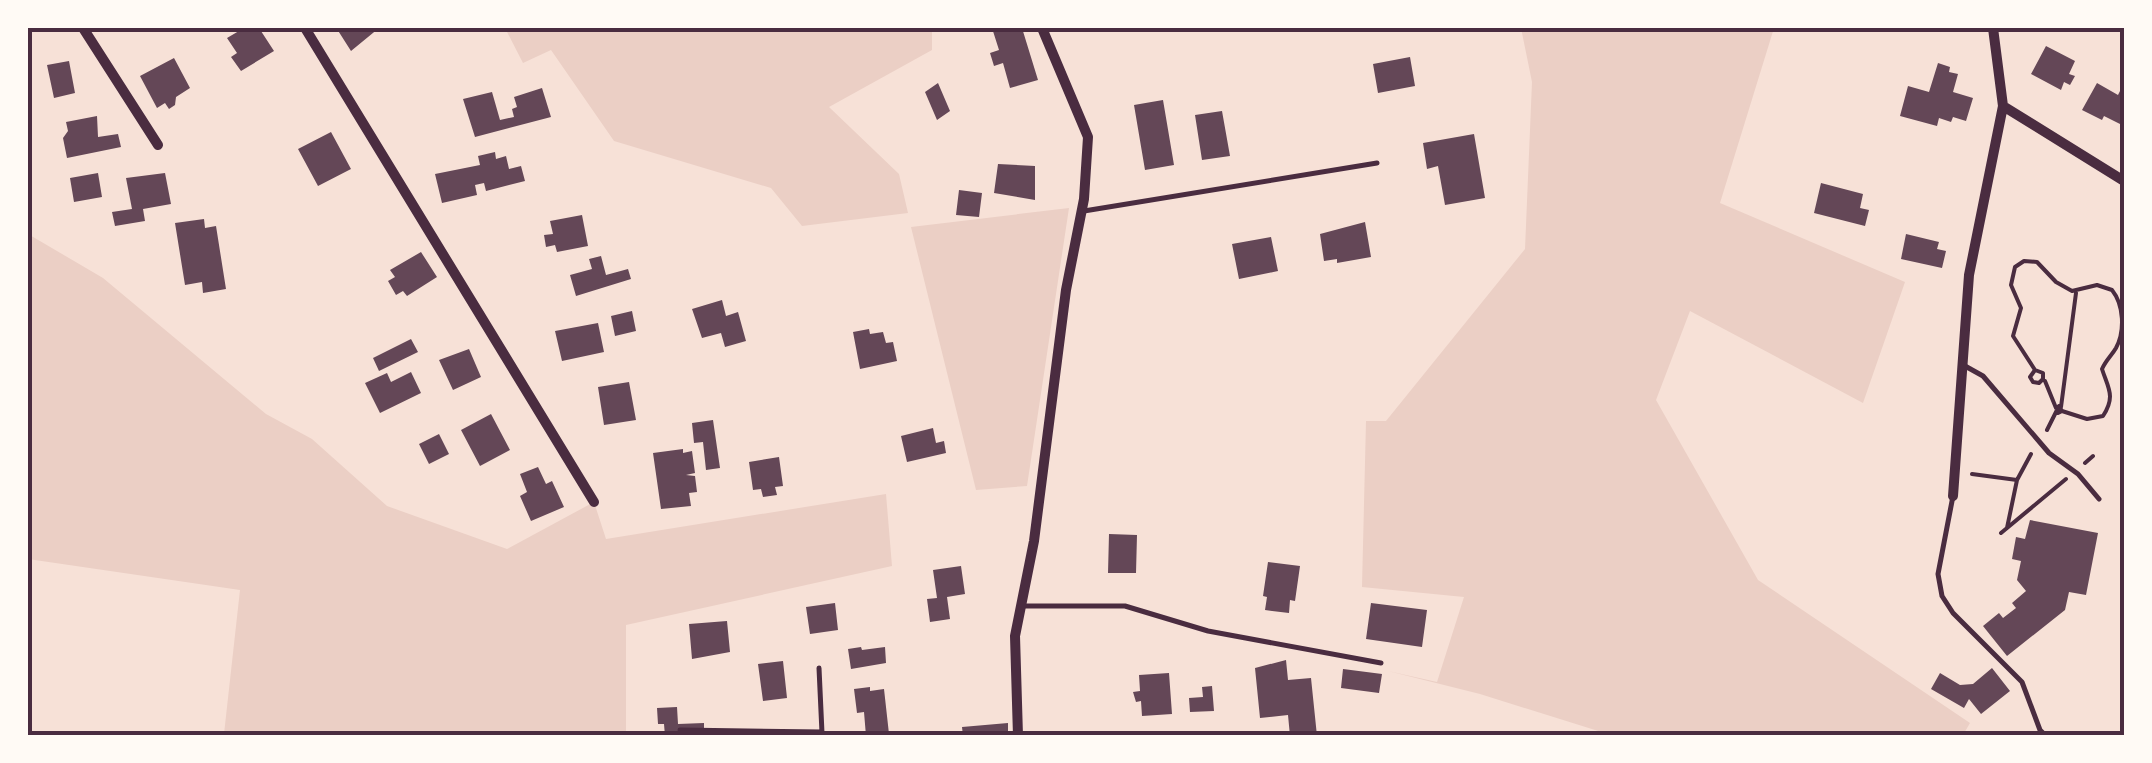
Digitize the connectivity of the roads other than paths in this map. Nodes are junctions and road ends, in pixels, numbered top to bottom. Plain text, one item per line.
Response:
1 (83, 28) edge
2 (304, 28) edge
3 (1042, 28) edge
4 (1992, 28) edge
5 (2003, 106) junction
6 (158, 145) dead end
7 (1377, 163) dead end
8 (2124, 182) edge
9 (1082, 211) junction
10 (1963, 364) junction
11 (1953, 496) joint
12 (2100, 499) dead end
13 (594, 502) dead end
14 (1021, 606) junction
15 (1381, 663) dead end
16 (819, 668) dead end
17 (680, 730) dead end
18 (822, 734) edge
19 (1018, 736) edge
20 (2046, 736) edge

1 - 6 street
2 - 13 street
3 - 9 street
4 - 5 street
5 - 8 street
5 - 10 street
7 - 9 lane
9 - 14 street
10 - 11 street
10 - 12 lane
11 - 20 lane
14 - 15 lane
14 - 19 street
16 - 18 lane
17 - 18 lane

